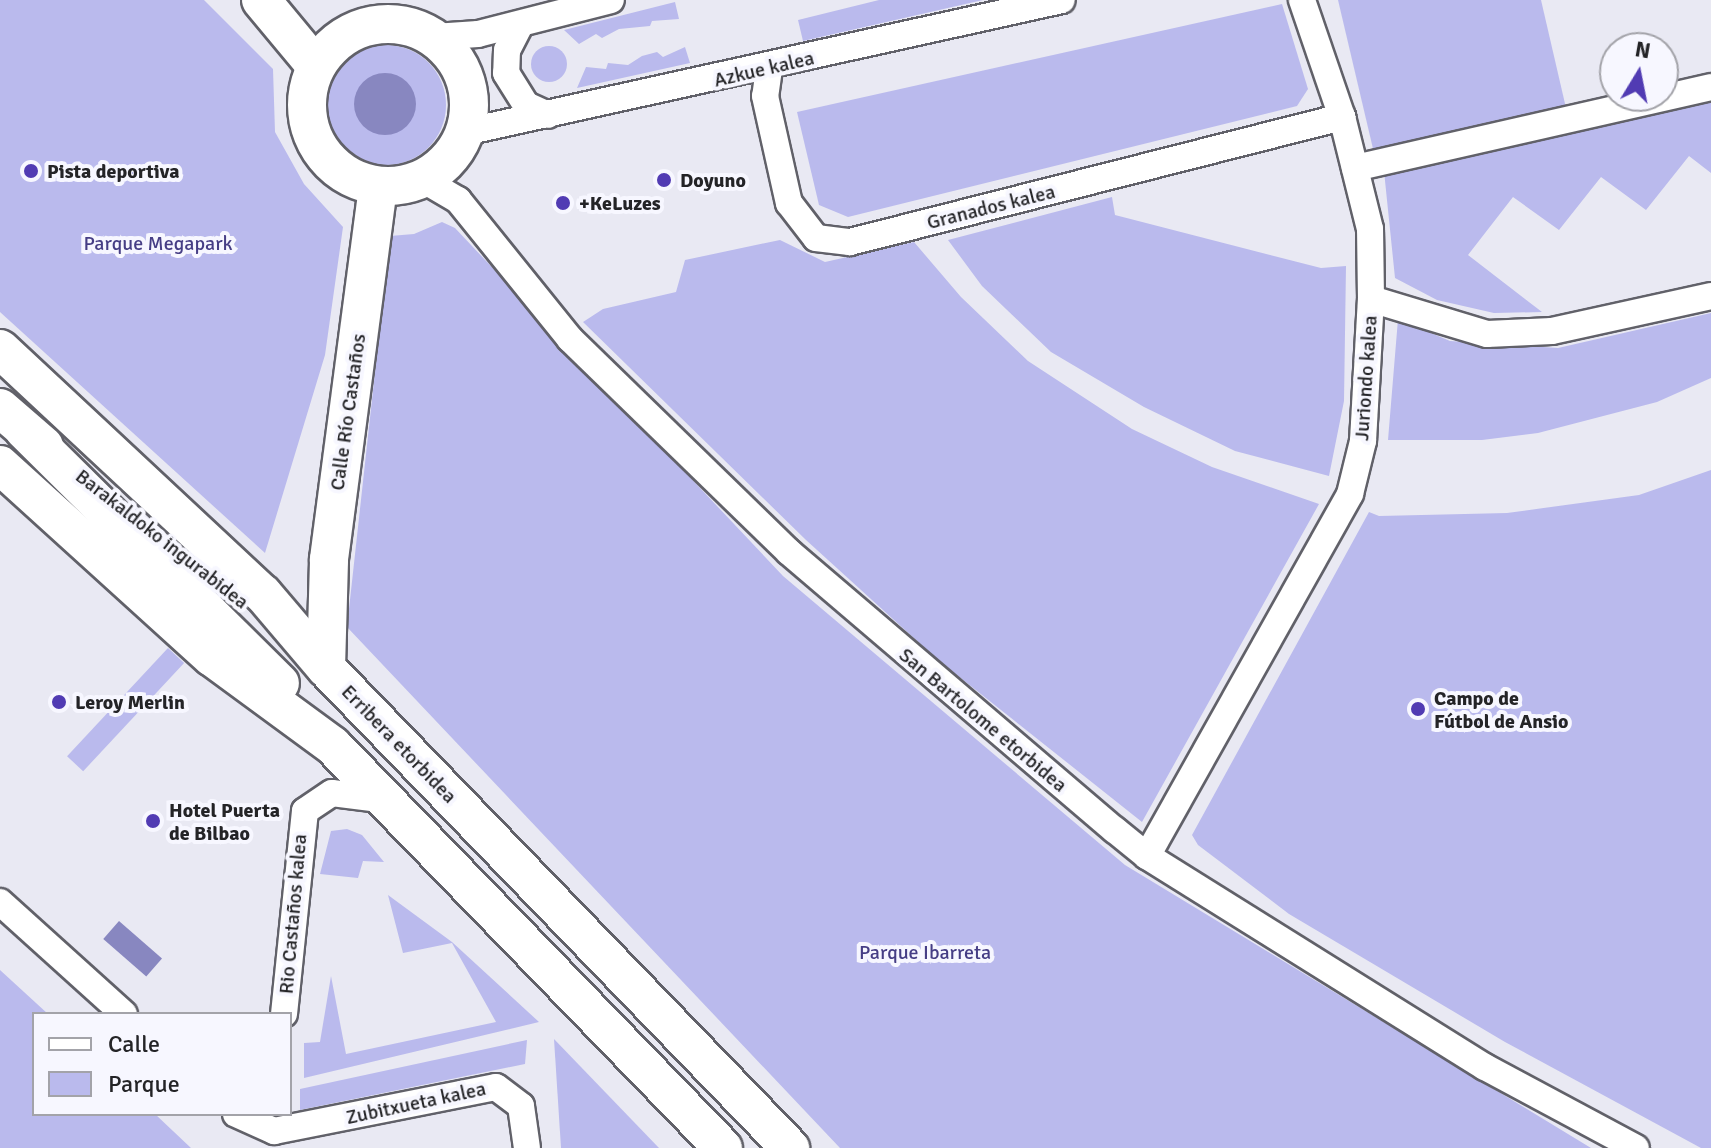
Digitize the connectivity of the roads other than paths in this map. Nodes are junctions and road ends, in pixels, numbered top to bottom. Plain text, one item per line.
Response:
1 (261, 0) edge
2 (611, 0) edge
3 (1062, 0) edge
4 (1302, 0) edge
5 (520, 25) junction
6 (434, 37) junction
7 (315, 65) junction
8 (769, 69) junction
9 (1711, 87) edge
10 (548, 115) junction
11 (1342, 117) junction
12 (465, 132) junction
13 (1355, 168) junction
14 (422, 179) junction
15 (378, 186) junction
16 (1711, 296) edge
17 (1371, 299) junction
18 (0, 349) edge
19 (12, 419) edge
20 (0, 465) edge
21 (329, 559) junction
22 (263, 594) junction
23 (326, 668) junction
24 (333, 746) junction
25 (390, 801) junction
26 (1147, 856) junction
27 (0, 902) edge
28 (122, 1012) edge
29 (284, 1012) edge
30 (240, 1116) edge
31 (274, 1131) edge
32 (312, 1136) edge
33 (527, 1148) edge
34 (723, 1148) edge
35 (790, 1148) edge
36 (1636, 1148) edge

1 - 7 street
2 - 5 street
3 - 8 street, Azkue kalea
4 - 11 street, Juriondo kalea
5 - 6 street
5 - 10 street
6 - 7 street
6 - 12 street
7 - 15 street
8 - 10 street, Azkue kalea
8 - 11 street, Granados kalea
9 - 13 street
10 - 12 street, Azkue kalea
11 - 13 street, Juriondo kalea
12 - 14 street
13 - 17 street, Juriondo kalea
14 - 15 street
14 - 26 street, San Bartolome etorbidea
15 - 21 street, Calle Río Castaños
16 - 17 street
17 - 26 street, Juriondo kalea
18 - 22 street, Erribera etorbidea
19 - 23 street, Barakaldoko ingurabidea
19 - 24 street
20 - 24 street
21 - 22 street
21 - 23 street
22 - 23 street, Erribera etorbidea
23 - 35 street, Erribera etorbidea
24 - 25 street
25 - 29 street, Rio Castaños kalea
25 - 34 street
26 - 36 street, San Bartolome etorbidea
27 - 28 street
30 - 31 street, Zubitxueta kalea
31 - 32 street, Zubitxueta kalea
32 - 33 street, Zubitxueta kalea

